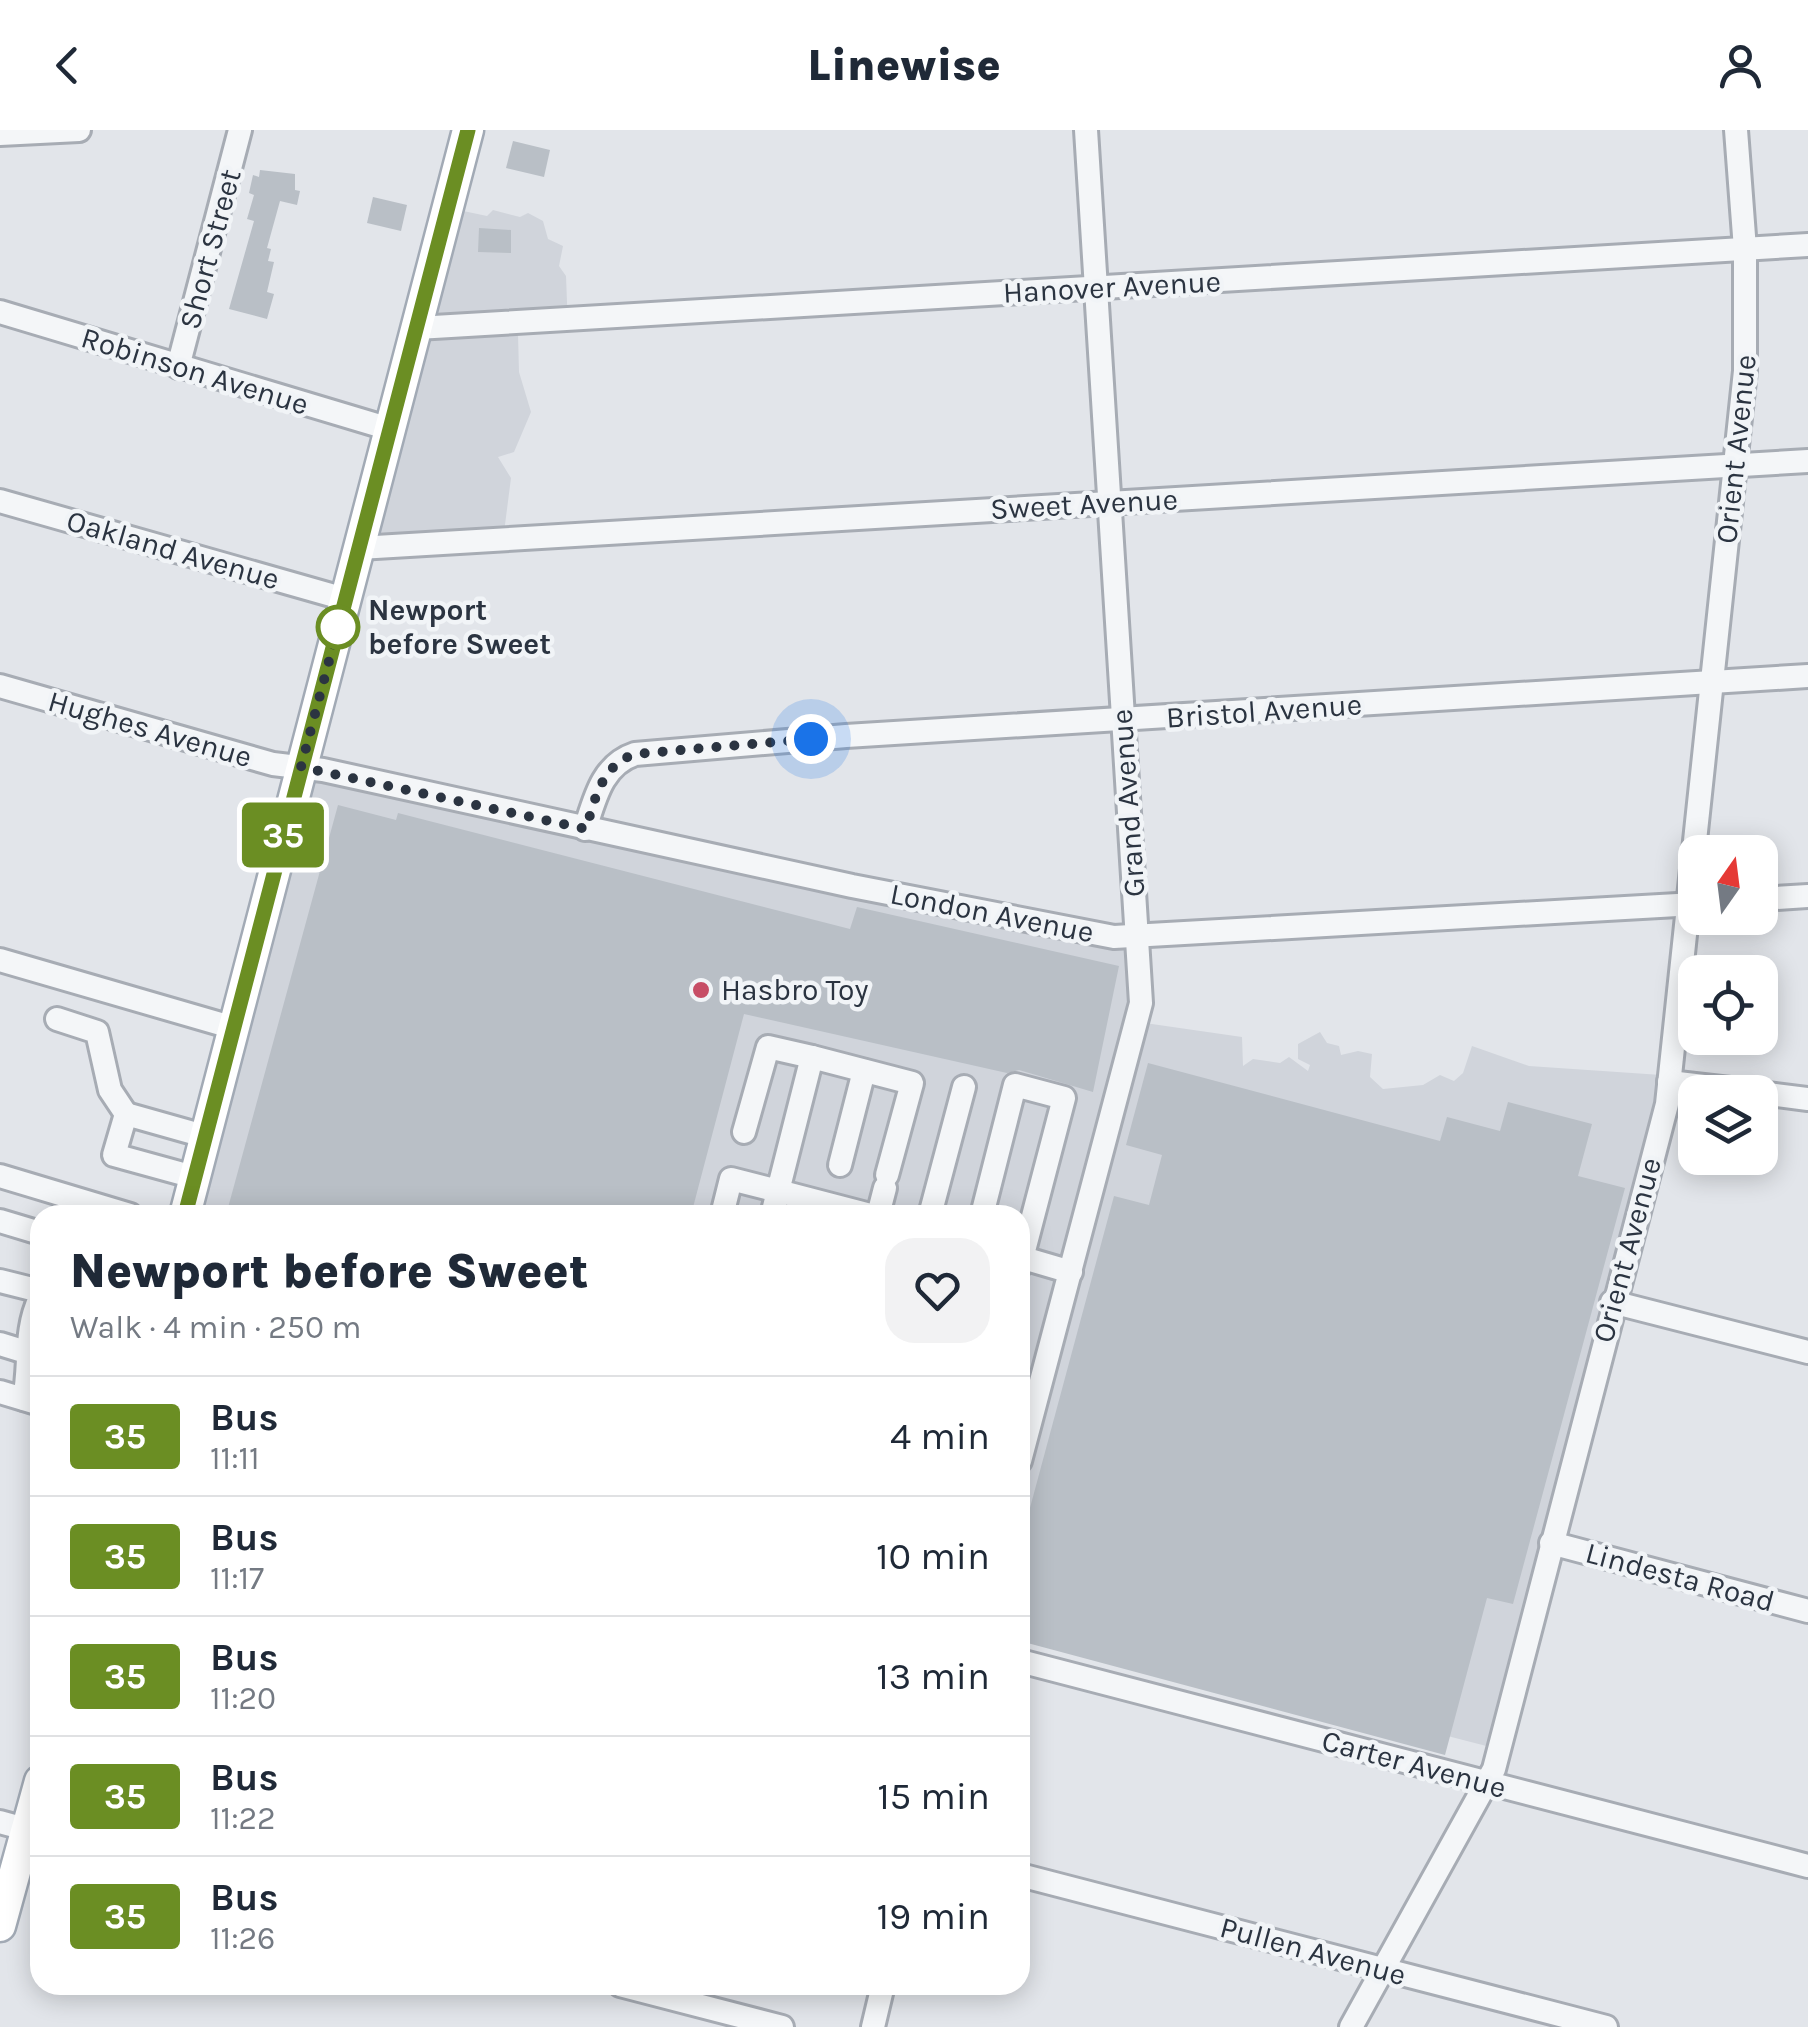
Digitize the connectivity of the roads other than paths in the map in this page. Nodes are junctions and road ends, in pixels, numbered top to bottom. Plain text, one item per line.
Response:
1 (79, 130) edge
2 (240, 130) edge
3 (468, 130) edge
4 (1086, 130) edge
5 (1736, 130) edge
6 (0, 134) edge
7 (1808, 245) edge
8 (1745, 248) junction
9 (1094, 288) junction
10 (0, 312) edge
11 (417, 328) junction
12 (178, 367) junction
13 (390, 429) junction
14 (1808, 461) edge
15 (1735, 466) junction
16 (0, 501) edge
17 (1110, 503) junction
18 (359, 548) junction
19 (345, 598) junction
20 (1808, 676) edge
21 (1712, 682) junction
22 (0, 686) edge
23 (1123, 720) junction
24 (301, 767) junction
25 (586, 829) junction
26 (1698, 835) edge
27 (1808, 896) edge
28 (1778, 898) edge
29 (1678, 905) edge
30 (1688, 935) edge
31 (1137, 938) junction
32 (0, 960) edge
33 (57, 1020) dead end
34 (231, 1027) junction
35 (812, 1057) junction
36 (864, 1070) junction
37 (1670, 1082) junction
38 (1678, 1083) edge
39 (964, 1087) dead end
40 (1778, 1095) edge
41 (1808, 1099) edge
42 (126, 1114) junction
43 (744, 1132) dead end
44 (204, 1136) junction
45 (194, 1177) junction
46 (5, 1178) edge
47 (778, 1191) junction
48 (81, 1205) edge
49 (187, 1205) edge
50 (724, 1205) edge
51 (774, 1205) edge
52 (815, 1205) edge
53 (829, 1205) edge
54 (880, 1205) edge
55 (933, 1205) edge
56 (985, 1205) edge
57 (0, 1213) edge
58 (0, 1221) edge
59 (1030, 1226) edge
60 (30, 1229) edge
61 (1030, 1262) edge
62 (1070, 1272) junction
63 (0, 1280) edge
64 (30, 1290) edge
65 (1612, 1302) junction
66 (30, 1335) edge
67 (0, 1344) edge
68 (26, 1352) junction
69 (1808, 1352) edge
70 (30, 1366) edge
71 (0, 1392) edge
72 (30, 1400) edge
73 (1030, 1418) edge
74 (1551, 1542) junction
75 (1808, 1611) edge
76 (1030, 1665) edge
77 (1487, 1783) junction
78 (22, 1828) edge
79 (1808, 1866) edge
80 (1030, 1878) edge
81 (0, 1926) edge
82 (1383, 1969) junction
83 (659, 1995) edge
84 (881, 1995) edge
85 (782, 2027) edge
86 (873, 2027) edge
87 (1351, 2027) edge
88 (1606, 2027) edge

1 - 6 street
2 - 12 street, Short Street
3 - 11 main road
4 - 9 street, Grand Avenue
5 - 8 street, Orient Avenue
7 - 8 street, Hanover Avenue
8 - 9 street, Hanover Avenue
8 - 15 street, Orient Avenue
9 - 11 street, Hanover Avenue
9 - 17 street, Grand Avenue
10 - 12 street, Robinson Avenue
11 - 13 main road
12 - 13 street, Robinson Avenue
13 - 18 main road
14 - 15 street, Sweet Avenue
15 - 17 street, Sweet Avenue
15 - 21 street, Orient Avenue
16 - 19 street, Oakland Avenue
17 - 18 street, Sweet Avenue
17 - 23 street, Grand Avenue
18 - 19 main road
19 - 24 main road
20 - 21 street, Bristol Avenue
21 - 23 street, Bristol Avenue
21 - 26 street, Orient Avenue
22 - 24 street, Hughes Avenue
23 - 25 street, Bristol Avenue
23 - 31 street, Grand Avenue
24 - 25 street, London Avenue
24 - 34 main road
25 - 31 street, London Avenue
27 - 28 street
29 - 31 street, London Avenue
30 - 37 street, Orient Avenue
31 - 62 street, Grand Avenue
32 - 34 street
33 - 42 street
34 - 44 main road
35 - 36 street
35 - 43 street
35 - 47 street
36 - 53 street
36 - 54 street
37 - 38 street
37 - 65 street, Orient Avenue
39 - 55 street
40 - 41 street
42 - 44 street
42 - 45 street
44 - 45 main road
45 - 49 main road
46 - 48 street
46 - 57 street
47 - 50 street
47 - 51 street
47 - 52 street
56 - 59 street
58 - 60 street
61 - 62 street
62 - 73 street, Grand Avenue
63 - 64 street
65 - 69 street
65 - 74 street, Orient Avenue
66 - 68 street
67 - 68 street
68 - 70 street
71 - 72 street
74 - 75 street, Lindesta Road
74 - 77 street, Orient Avenue
76 - 77 street, Carter Avenue
77 - 79 street, Carter Avenue
77 - 82 street, Orient Avenue
78 - 81 main road
80 - 82 street, Pullen Avenue
82 - 87 street, Orient Avenue
82 - 88 street, Pullen Avenue
83 - 85 street
84 - 86 street

